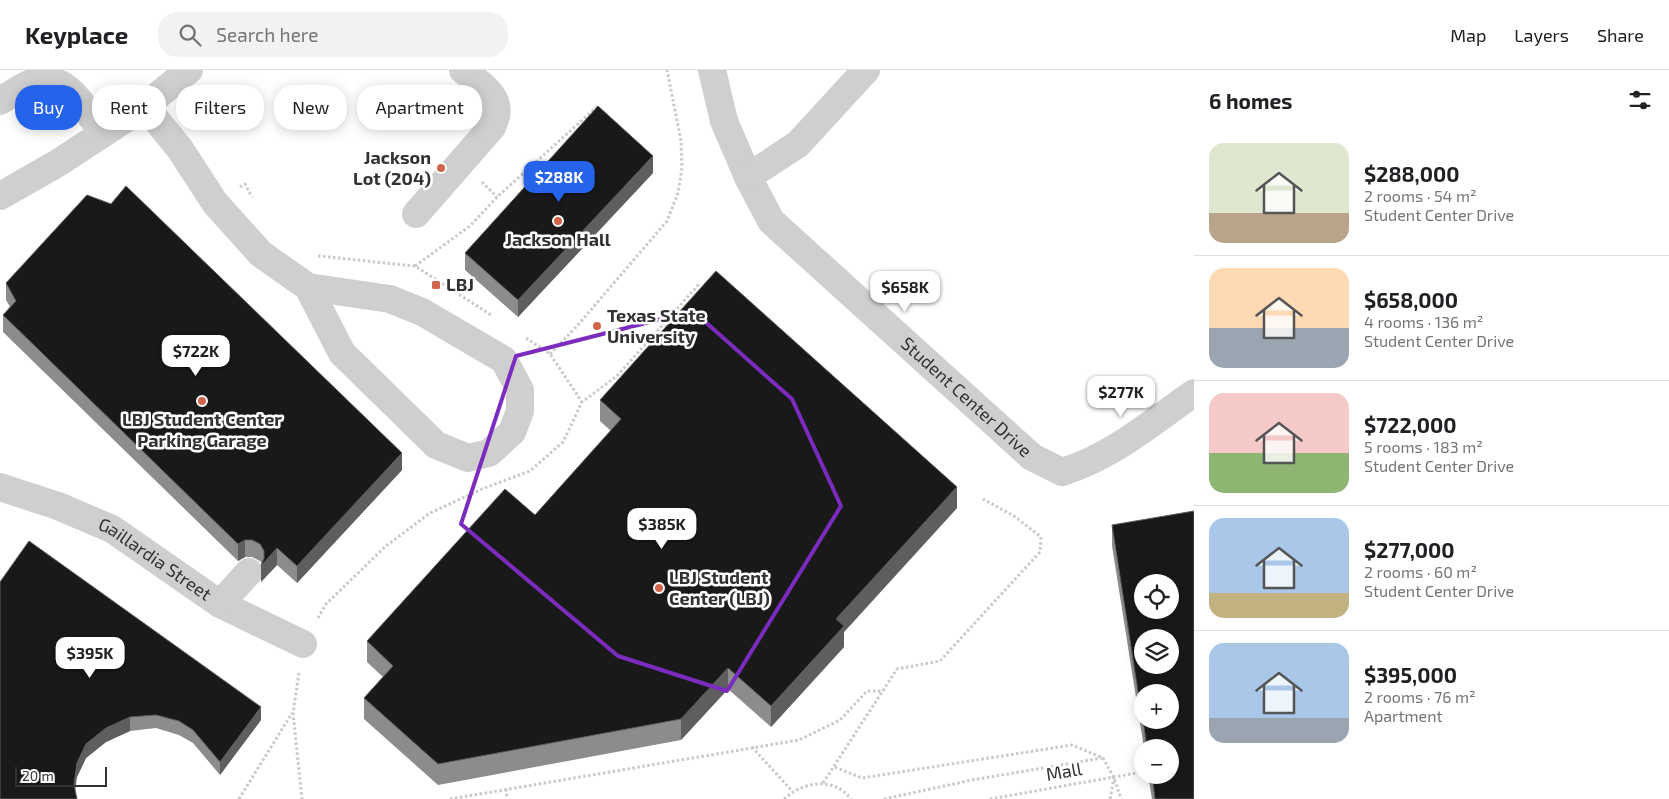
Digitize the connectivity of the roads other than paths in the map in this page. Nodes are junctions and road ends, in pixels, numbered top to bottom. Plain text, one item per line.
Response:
1 (189, 70) edge
2 (462, 70) edge
3 (712, 70) edge
4 (866, 70) edge
5 (30, 76) edge
6 (166, 89) edge
7 (0, 101) edge
8 (106, 130) edge
9 (165, 130) edge
10 (103, 132) junction
11 (748, 177) junction
12 (0, 196) edge
13 (416, 214) dead end
14 (308, 286) junction
15 (1194, 393) edge
16 (0, 486) edge
17 (249, 572) dead end
18 (220, 604) junction
19 (303, 644) road end

1 - 6 street
2 - 13 street
3 - 11 street, Student Center Drive
4 - 11 street
5 - 7 street
5 - 10 street
8 - 10 street
9 - 14 street
10 - 12 street
11 - 15 street, Student Center Drive
14 - 14 street
16 - 18 street, Gaillardia Street
17 - 18 street
18 - 19 street, Gaillardia Street

